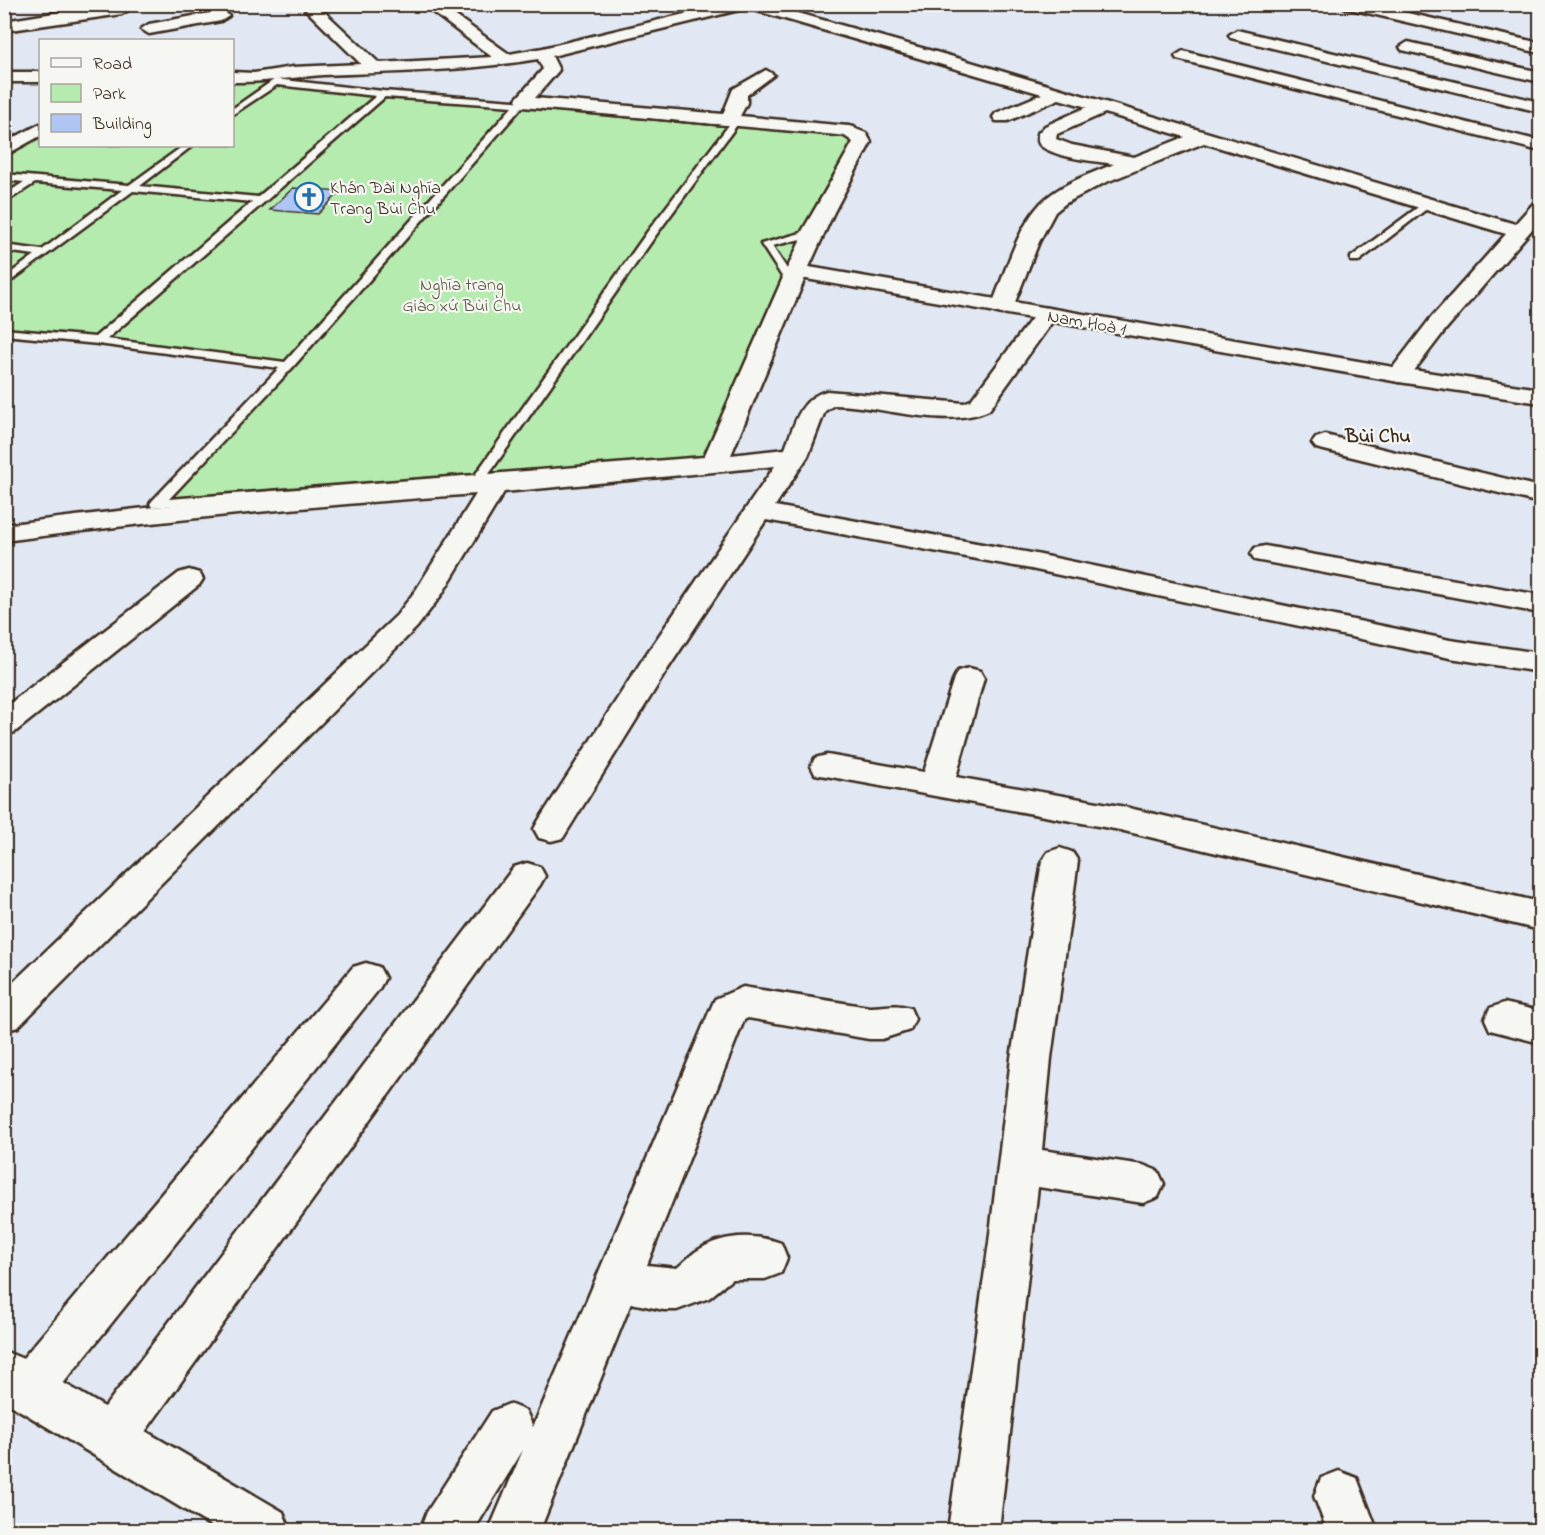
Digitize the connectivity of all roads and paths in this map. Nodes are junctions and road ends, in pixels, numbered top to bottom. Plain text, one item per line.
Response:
1 (209, 4) edge
2 (307, 4) edge
3 (429, 4) edge
4 (747, 4) edge
5 (1346, 4) edge
6 (121, 8) edge
7 (127, 24) dead end
8 (4, 26) edge
9 (151, 31) edge
10 (1237, 35) dead end
11 (1408, 47) dead end
12 (1540, 48) edge
13 (543, 53) junction
14 (1183, 56) dead end
15 (505, 59) junction
16 (375, 68) junction
17 (766, 75) dead end
18 (4, 77) edge
19 (39, 77) edge
20 (234, 77) edge
21 (1540, 77) edge
22 (1058, 93) junction
23 (383, 94) junction
24 (520, 104) junction
25 (1103, 107) junction
26 (1540, 107) edge
27 (234, 112) edge
28 (1002, 117) dead end
29 (733, 120) junction
30 (39, 130) edge
31 (1202, 137) junction
32 (1540, 146) edge
33 (187, 147) edge
34 (4, 151) edge
35 (1137, 163) junction
36 (4, 177) edge
37 (34, 179) junction
38 (130, 188) junction
39 (4, 200) edge
40 (260, 200) junction
41 (1428, 204) junction
42 (1540, 208) edge
43 (1519, 232) junction
44 (4, 248) edge
45 (45, 253) junction
46 (1355, 259) dead end
47 (797, 271) junction
48 (4, 283) edge
49 (1002, 307) junction
50 (1046, 315) junction
51 (4, 332) edge
52 (98, 341) junction
53 (288, 366) junction
54 (1399, 375) junction
55 (1540, 396) edge
56 (1325, 443) dead end
57 (795, 456) junction
58 (714, 465) junction
59 (487, 482) junction
60 (1540, 495) edge
61 (760, 511) junction
62 (4, 533) edge
63 (1265, 554) dead end
64 (189, 579) dead end
65 (1540, 604) edge
66 (1540, 663) edge
67 (969, 678) dead end
68 (4, 725) edge
69 (827, 766) dead end
70 (937, 785) junction
71 (551, 829) dead end
72 (1060, 861) dead end
73 (527, 876) dead end
74 (1540, 916) edge
75 (366, 978) dead end
76 (4, 1016) edge
77 (896, 1019) dead end
78 (1020, 1165) junction
79 (1143, 1184) dead end
80 (765, 1258) dead end
81 (617, 1279) junction
82 (17, 1381) edge
83 (509, 1428) dead end
84 (112, 1437) junction
85 (265, 1530) edge
86 (444, 1530) edge
87 (515, 1530) edge
88 (973, 1530) edge

1 - 9 street
2 - 16 street
3 - 15 street
4 - 13 street
4 - 22 street
5 - 12 street
6 - 7 street
6 - 8 street
10 - 26 street
11 - 21 street
13 - 15 street
13 - 29 street
14 - 32 street
15 - 16 street
16 - 20 street
17 - 29 street
18 - 19 street
22 - 25 street
22 - 28 street
23 - 24 lane
23 - 27 lane
23 - 40 lane
24 - 29 lane
24 - 53 lane
25 - 31 street
25 - 35 street
29 - 47 street
29 - 59 lane
29 - 59 lane
30 - 34 street
31 - 35 street
31 - 41 street
33 - 38 lane
35 - 49 street
36 - 37 lane
37 - 38 lane
37 - 39 lane
38 - 40 lane
38 - 45 lane
40 - 52 lane
41 - 43 street
41 - 46 lane
42 - 43 street
43 - 54 street
44 - 45 lane
45 - 48 lane
47 - 49 street, Nam Hoà 1
47 - 58 street
49 - 50 street, Nam Hoà 1
50 - 54 street, Nam Hoà 1
50 - 57 street
51 - 52 lane
52 - 53 lane
53 - 59 lane
54 - 55 street, Nam Hoà 1
56 - 60 street
57 - 58 street
57 - 61 street
58 - 59 street
59 - 62 street
59 - 76 street
61 - 66 street
61 - 71 street
63 - 65 street
64 - 68 street
67 - 70 street
69 - 70 street
70 - 74 street
72 - 78 street
73 - 84 street
75 - 82 street
77 - 81 street
78 - 79 street
78 - 88 street
80 - 81 street
81 - 87 street
82 - 84 street
83 - 86 street
84 - 85 street

